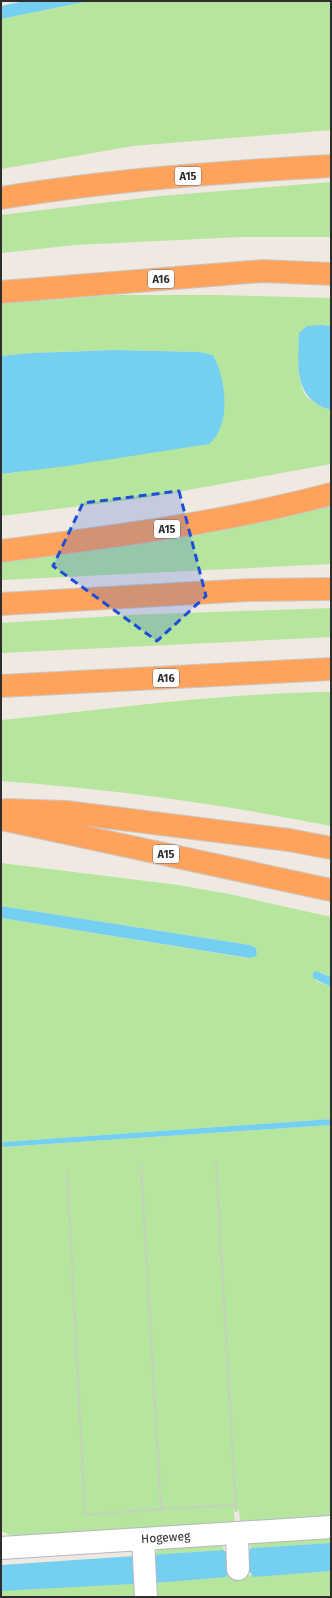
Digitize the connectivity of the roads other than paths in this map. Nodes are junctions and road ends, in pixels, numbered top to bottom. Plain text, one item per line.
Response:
1 (331, 166) edge
2 (1, 198) edge
3 (331, 274) edge
4 (1, 292) edge
5 (331, 494) edge
6 (1, 551) edge
7 (331, 589) edge
8 (1, 604) edge
9 (331, 670) edge
10 (1, 686) edge
11 (1, 810) edge
12 (1, 820) edge
13 (331, 848) edge
14 (331, 890) edge
15 (331, 1528) edge
16 (237, 1534) junction
17 (144, 1547) junction
18 (1, 1548) edge
19 (238, 1563) dead end
20 (146, 1591) edge

1 - 2 highway, A15
3 - 4 highway, A16
5 - 6 highway, A15
7 - 8 highway
9 - 10 highway, A16
11 - 13 highway
12 - 14 highway, A15
15 - 16 street, Hogeweg
16 - 17 street, Hogeweg
16 - 19 street
17 - 18 street, Hogeweg
17 - 20 street

